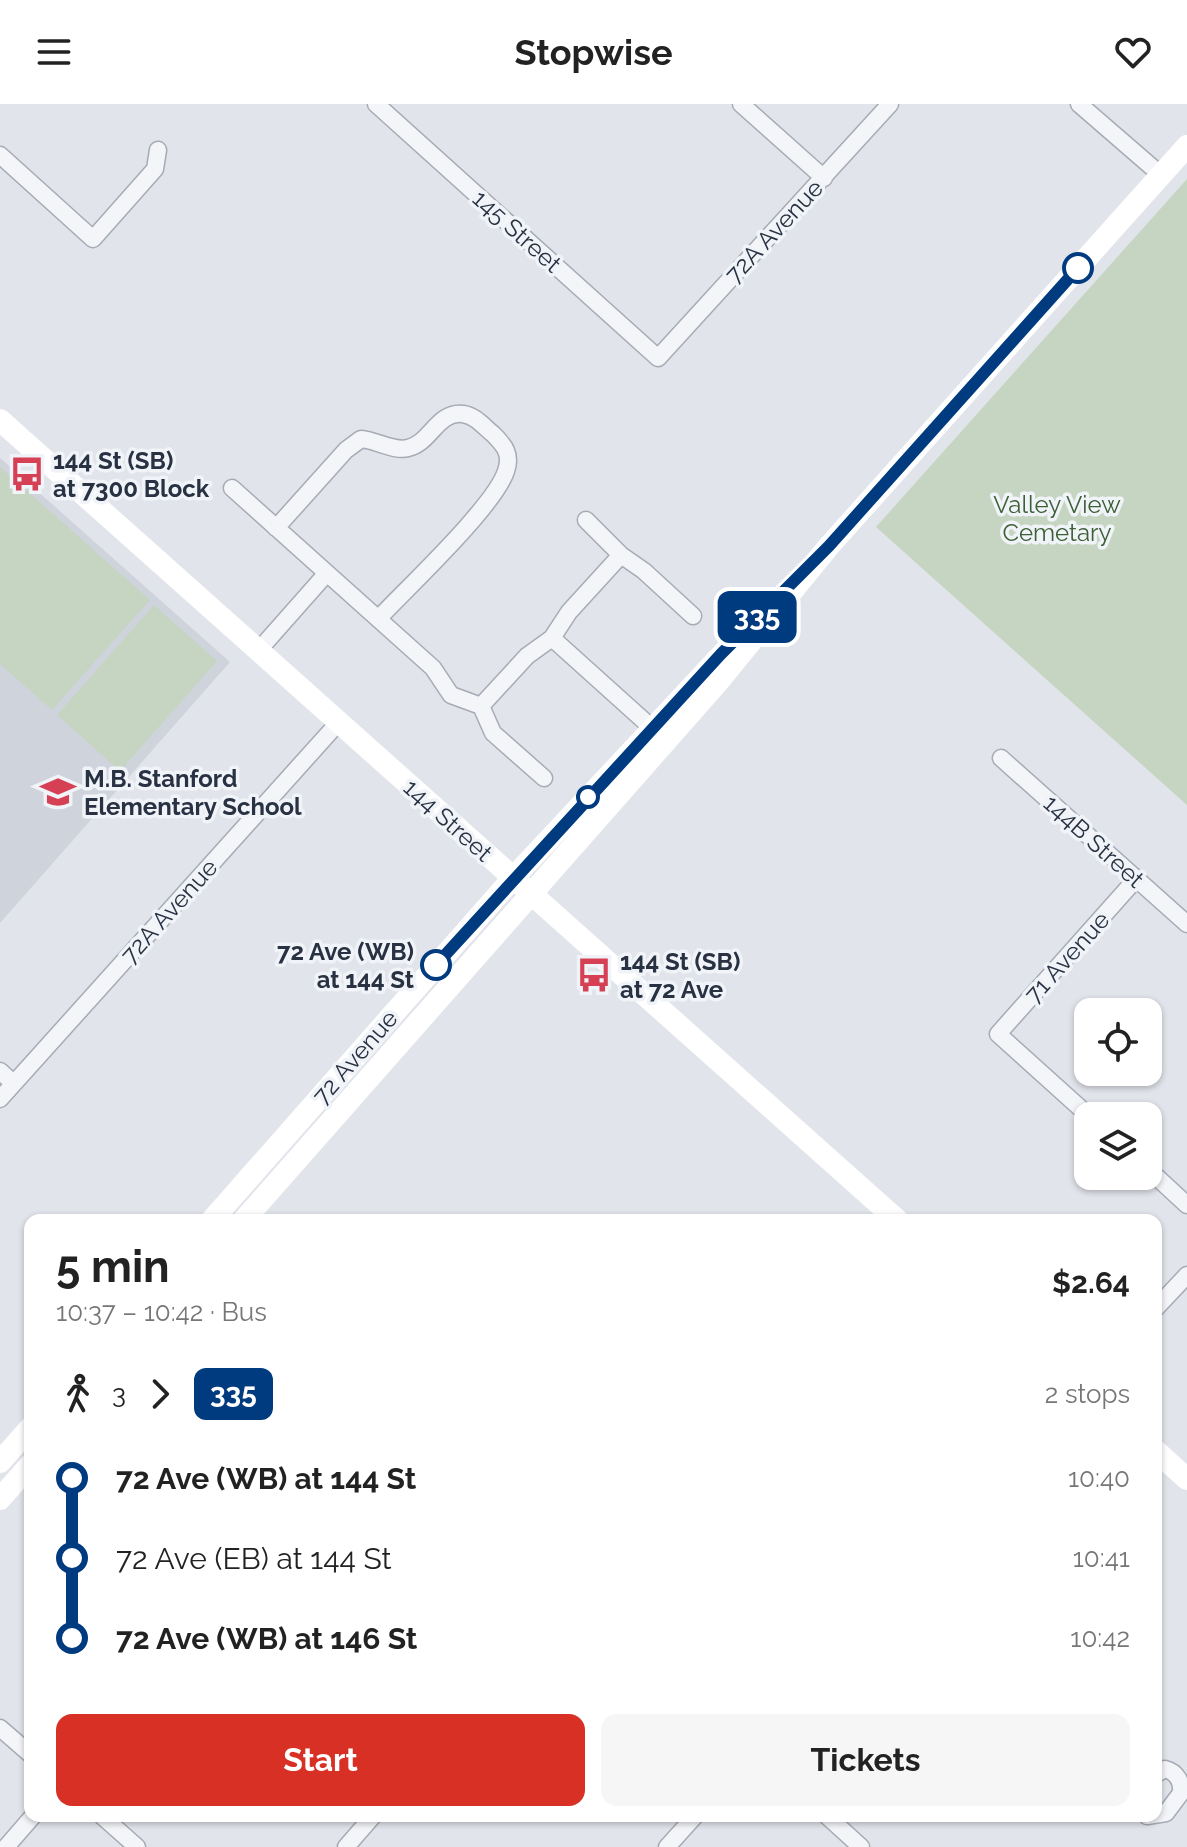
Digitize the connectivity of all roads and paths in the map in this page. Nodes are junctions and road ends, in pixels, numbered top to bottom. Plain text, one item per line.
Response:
1 (376, 104) edge
2 (741, 104) edge
3 (890, 104) edge
4 (1079, 104) edge
5 (1187, 146) edge
6 (158, 150) dead end
7 (0, 155) edge
8 (1161, 175) junction
9 (824, 178) junction
10 (658, 358) joint
11 (0, 420) edge
12 (232, 488) dead end
13 (586, 520) dead end
14 (276, 528) junction
15 (829, 546) junction
16 (621, 555) junction
17 (327, 573) junction
18 (693, 616) dead end
19 (378, 619) junction
20 (552, 638) junction
21 (258, 651) junction
22 (481, 706) junction
23 (338, 723) junction
24 (652, 728) junction
25 (1001, 758) dead end
26 (544, 778) dead end
27 (1136, 879) junction
28 (521, 885) junction
29 (1187, 924) edge
30 (0, 1071) edge
31 (13, 1083) junction
32 (0, 1099) edge
33 (1074, 1102) edge
34 (1162, 1182) edge
35 (1187, 1205) edge
36 (218, 1214) edge
37 (249, 1214) edge
38 (890, 1214) edge
39 (1187, 1275) edge
40 (1162, 1302) edge
41 (24, 1435) edge
42 (1162, 1456) edge
43 (0, 1462) edge
44 (24, 1472) edge
45 (1187, 1479) edge
46 (0, 1499) edge
47 (0, 1728) edge
48 (24, 1749) edge
49 (1162, 1772) edge
50 (1181, 1810) edge
51 (28, 1822) edge
52 (109, 1822) edge
53 (368, 1822) edge
54 (690, 1822) edge
55 (834, 1822) edge
56 (6, 1847) edge
57 (137, 1847) edge
58 (346, 1847) edge
59 (667, 1847) edge
60 (861, 1847) edge

1 - 10 street, 145 Street
2 - 9 street
3 - 9 street, 72A Avenue
4 - 8 street
5 - 8 main road, 72 Avenue
6 - 7 street
8 - 15 main road, 72 Avenue
9 - 10 street, 72A Avenue
11 - 21 main road, 144 Street
12 - 14 street
13 - 16 street
14 - 17 street
14 - 19 street
15 - 24 main road, 72 Avenue
15 - 28 main road, 72 Avenue
16 - 18 street
16 - 20 street
17 - 19 street
17 - 21 street
19 - 22 street
20 - 22 street
20 - 24 street
21 - 23 main road, 144 Street
22 - 26 street
23 - 28 main road, 144 Street
23 - 31 street, 72A Avenue
24 - 28 main road, 72 Avenue
25 - 27 street, 144B Street
27 - 29 street, 144B Street
27 - 33 street, 71 Avenue
28 - 36 main road, 72 Avenue
28 - 37 main road, 72 Avenue
28 - 38 main road, 144 Street
30 - 31 street
31 - 32 street, 72A Avenue
34 - 35 street
39 - 40 street
41 - 43 main road
42 - 45 main road
44 - 46 main road
47 - 48 street
49 - 50 street
51 - 56 street
52 - 57 street
53 - 58 street
54 - 59 street
55 - 60 street

